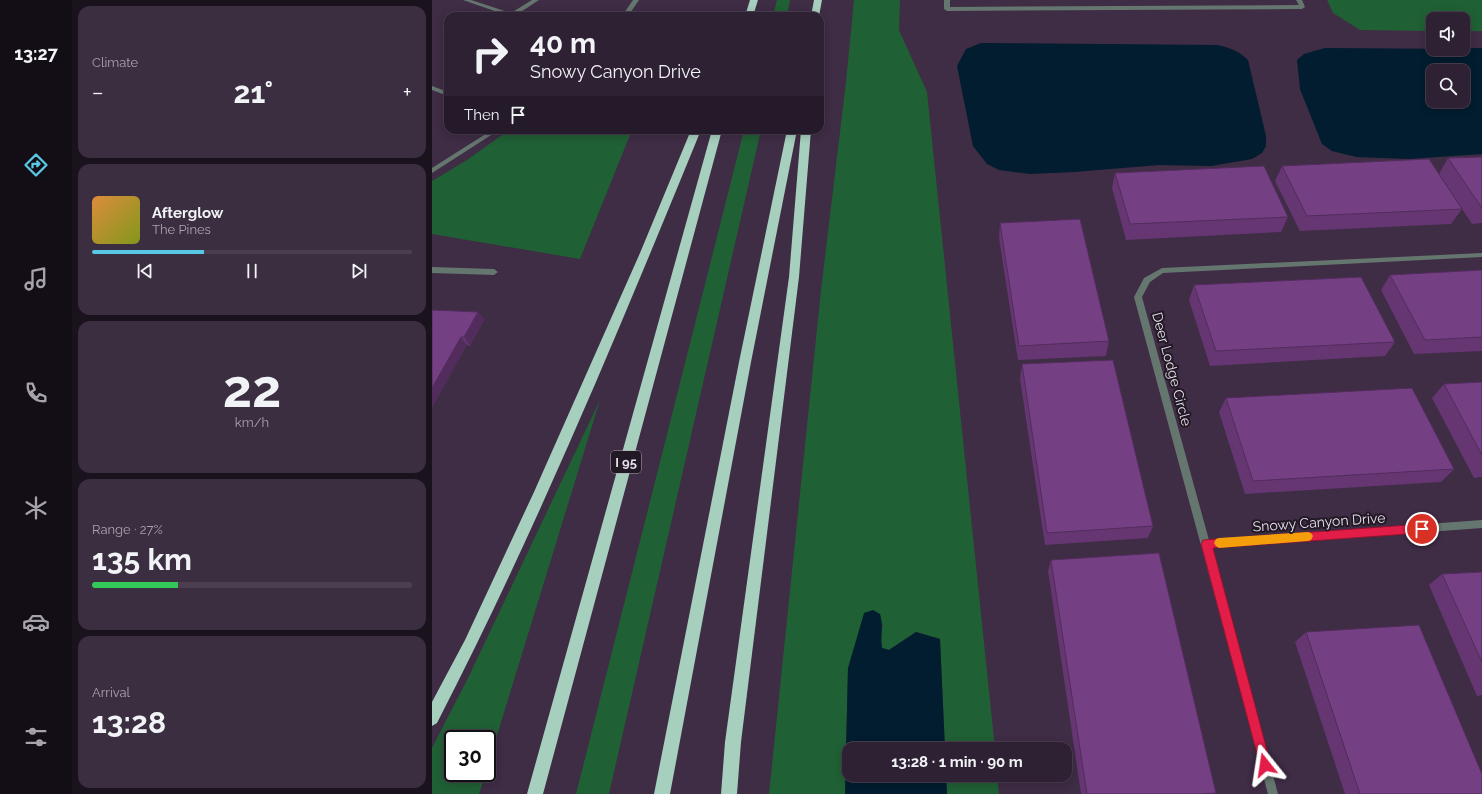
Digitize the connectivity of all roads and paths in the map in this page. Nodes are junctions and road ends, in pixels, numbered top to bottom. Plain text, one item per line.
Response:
1 (466, 0) edge
2 (536, 0) edge
3 (636, 0) edge
4 (754, 0) edge
5 (818, 0) edge
6 (947, 0) edge
7 (1299, 0) edge
8 (501, 12) edge
9 (519, 12) edge
10 (628, 12) edge
11 (750, 12) edge
12 (816, 12) edge
13 (432, 88) edge
14 (444, 92) edge
15 (490, 134) edge
16 (694, 134) edge
17 (716, 134) edge
18 (791, 134) edge
19 (806, 134) edge
20 (432, 171) edge
21 (1482, 255) edge
22 (432, 270) edge
23 (494, 272) dead end
24 (1482, 524) edge
25 (1206, 544) junction
26 (432, 718) edge
27 (535, 794) edge
28 (662, 794) edge
29 (729, 794) edge
30 (1273, 794) edge

1 - 8 street
2 - 9 street
3 - 10 street
4 - 11 highway
5 - 12 highway
6 - 7 street
13 - 14 street
15 - 20 street
16 - 26 highway
17 - 27 highway, I 95
18 - 28 highway
19 - 29 highway
21 - 25 street, Deer Lodge Circle
22 - 23 street
24 - 25 street, Snowy Canyon Drive
25 - 30 street, Deer Lodge Circle

